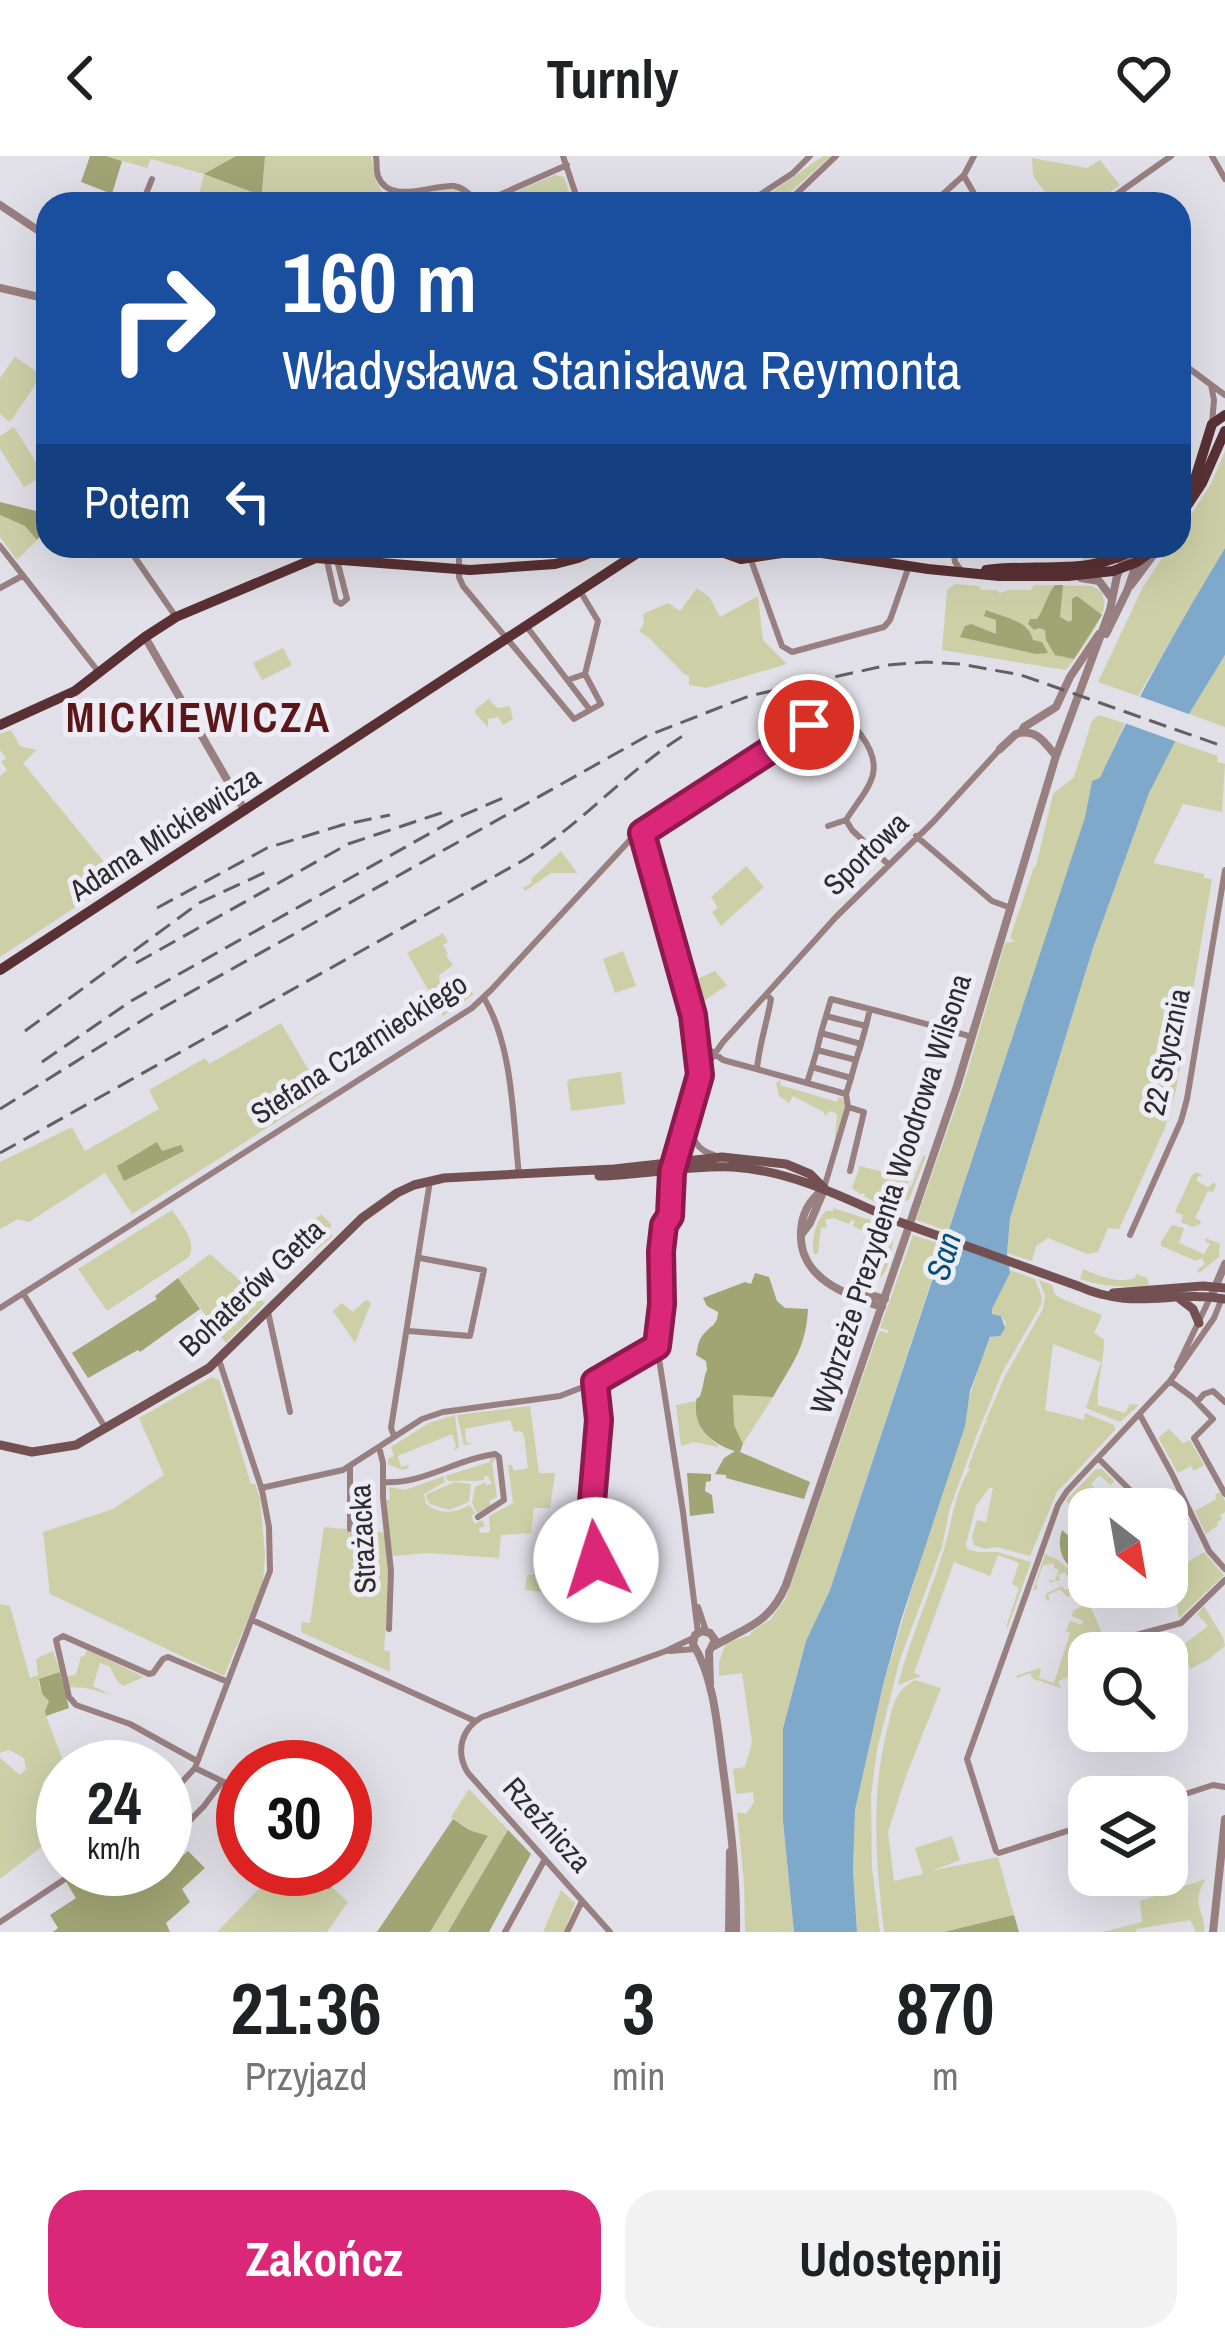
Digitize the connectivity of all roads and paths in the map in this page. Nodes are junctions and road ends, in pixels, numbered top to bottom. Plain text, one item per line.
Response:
1 (376, 156) edge
2 (563, 156) edge
3 (836, 156) edge
4 (974, 156) edge
5 (1171, 156) edge
6 (1212, 156) edge
7 (813, 157) edge
8 (567, 165) junction
9 (964, 175) junction
10 (152, 179) dead end
11 (1225, 179) edge
12 (147, 192) edge
13 (405, 192) edge
14 (405, 192) edge
15 (467, 192) edge
16 (505, 192) edge
17 (575, 192) edge
18 (767, 192) edge
19 (798, 192) edge
20 (945, 192) edge
21 (973, 192) edge
22 (1120, 192) edge
23 (0, 205) edge
24 (36, 229) edge
25 (0, 288) edge
26 (36, 296) edge
27 (1191, 370) edge
28 (1211, 386) junction
29 (1225, 395) edge
30 (1225, 415) edge
31 (1212, 424) junction
32 (1225, 431) edge
33 (1191, 484) edge
34 (1191, 500) edge
35 (0, 546) edge
36 (135, 558) edge
37 (326, 558) junction
38 (458, 558) edge
39 (575, 558) edge
40 (600, 558) edge
41 (630, 558) edge
42 (740, 558) edge
43 (761, 558) edge
44 (856, 558) edge
45 (952, 558) edge
46 (954, 558) edge
47 (1120, 558) edge
48 (1132, 558) edge
49 (1136, 558) edge
50 (1150, 558) edge
51 (751, 560) junction
52 (1105, 563) junction
53 (909, 566) junction
54 (1120, 569) junction
55 (458, 570) junction
56 (942, 571) junction
57 (965, 572) junction
58 (1068, 575) junction
59 (22, 576) junction
60 (596, 580) junction
61 (0, 588) edge
62 (580, 591) junction
63 (1127, 591) junction
64 (1112, 600) junction
65 (176, 617) junction
66 (527, 627) junction
67 (1103, 628) junction
68 (145, 637) junction
69 (507, 639) junction
70 (1091, 662) junction
71 (99, 672) junction
72 (585, 674) junction
73 (568, 680) junction
74 (590, 710) junction
75 (0, 725) edge
76 (1021, 732) junction
77 (1000, 749) joint
78 (1056, 756) junction
79 (244, 811) junction
80 (846, 820) junction
81 (828, 826) dead end
82 (642, 833) junction
83 (916, 836) junction
84 (889, 866) junction
85 (1225, 870) edge
86 (1011, 908) junction
87 (0, 970) edge
88 (767, 995) junction
89 (484, 998) junction
90 (870, 1009) junction
91 (826, 1016) junction
92 (866, 1026) junction
93 (821, 1033) junction
94 (971, 1037) junction
95 (698, 1041) junction
96 (860, 1044) junction
97 (817, 1050) junction
98 (714, 1053) junction
99 (856, 1060) junction
100 (812, 1066) junction
101 (757, 1069) junction
102 (700, 1075) junction
103 (851, 1078) junction
104 (807, 1083) junction
105 (846, 1094) junction
106 (848, 1107) junction
107 (687, 1118) junction
108 (722, 1157) junction
109 (668, 1168) junction
110 (686, 1170) junction
111 (850, 1171) dead end
112 (540, 1174) junction
113 (646, 1174) junction
114 (519, 1175) junction
115 (430, 1181) junction
116 (824, 1188) junction
117 (662, 1190) junction
118 (672, 1190) junction
119 (664, 1225) junction
120 (1130, 1235) dead end
121 (420, 1258) junction
122 (1225, 1264) edge
123 (891, 1281) junction
124 (1078, 1286) junction
125 (23, 1293) junction
126 (1221, 1293) edge
127 (869, 1299) junction
128 (1180, 1299) junction
129 (883, 1303) junction
130 (0, 1308) edge
131 (268, 1312) junction
132 (877, 1323) junction
133 (1199, 1323) junction
134 (408, 1331) junction
135 (657, 1346) junction
136 (219, 1360) junction
137 (595, 1382) junction
138 (1170, 1382) junction
139 (1197, 1402) junction
140 (1225, 1402) edge
141 (290, 1412) dead end
142 (1139, 1414) junction
143 (106, 1429) junction
144 (394, 1436) junction
145 (0, 1445) edge
146 (379, 1447) junction
147 (1098, 1458) junction
148 (350, 1467) junction
149 (383, 1481) junction
150 (261, 1488) junction
151 (1128, 1488) edge
152 (1225, 1494) edge
153 (478, 1516) dead end
154 (590, 1526) junction
155 (350, 1529) dead end
156 (1225, 1569) edge
157 (1225, 1580) edge
158 (253, 1620) junction
159 (389, 1629) dead end
160 (1147, 1632) edge
161 (704, 1642) junction
162 (228, 1682) junction
163 (475, 1721) junction
164 (196, 1765) junction
165 (192, 1770) edge
166 (216, 1778) edge
167 (1225, 1787) edge
168 (216, 1790) edge
169 (1188, 1793) edge
170 (192, 1818) edge
171 (1225, 1819) edge
172 (1068, 1831) edge
173 (1223, 1840) edge
174 (545, 1859) junction
175 (39, 1896) edge
176 (582, 1901) junction
177 (0, 1922) edge
178 (609, 1931) edge
179 (506, 1932) edge
180 (567, 1932) edge
181 (733, 1932) edge
182 (1213, 1932) edge

1 - 13 street
2 - 8 street
3 - 19 street
4 - 9 street
5 - 22 street
6 - 11 street
7 - 18 street
8 - 16 street
8 - 17 street
9 - 20 street
9 - 21 street
10 - 12 street
14 - 15 street
23 - 24 street
25 - 26 street
27 - 28 street
28 - 29 street
28 - 31 street
30 - 31 main road
31 - 33 main road
32 - 34 main road
35 - 59 street
36 - 65 street
37 - 37 street
37 - 55 main road
37 - 65 main road
38 - 55 street
39 - 55 main road
40 - 60 main road
41 - 60 main road, Adama Mickiewicza
42 - 51 main road
43 - 51 main road
44 - 53 main road
45 - 56 street
46 - 57 street
47 - 52 main road
48 - 54 main road
49 - 63 street
50 - 63 street
51 - 53 street
52 - 54 street
52 - 57 main road
53 - 56 main road
54 - 58 main road
54 - 63 street
54 - 64 street
55 - 69 street
56 - 57 main road
57 - 58 main road
58 - 64 street
59 - 61 street
59 - 71 street
60 - 62 main road, Adama Mickiewicza
62 - 66 main road, Adama Mickiewicza
62 - 72 street
63 - 70 street
64 - 67 street
65 - 68 main road
66 - 69 main road, Adama Mickiewicza
66 - 73 street
67 - 70 street
67 - 76 street
68 - 71 main road
68 - 79 street
69 - 74 street
69 - 79 main road, Adama Mickiewicza
70 - 78 street
71 - 75 main road
72 - 73 street
72 - 74 street
73 - 74 street
76 - 77 street
76 - 78 street
77 - 83 street, Sportowa
78 - 86 street, Wybrzeże Prezydenta Woodrowa Wilsona
79 - 87 main road, Adama Mickiewicza
80 - 81 street
80 - 82 street, Stefana Czarnieckiego
80 - 84 street
82 - 89 street, Stefana Czarnieckiego
82 - 95 street
83 - 84 street, Sportowa
83 - 86 street
84 - 88 street, Sportowa
85 - 120 street, 22 Stycznia
86 - 94 street, Wybrzeże Prezydenta Woodrowa Wilsona
88 - 98 street, Sportowa
88 - 101 street
89 - 114 street
89 - 125 street, Stefana Czarnieckiego
90 - 91 street
90 - 92 street
90 - 94 street
91 - 92 street
91 - 93 street
92 - 96 street
93 - 96 street
93 - 97 street
94 - 123 street, Wybrzeże Prezydenta Woodrowa Wilsona
95 - 98 street
95 - 102 street
96 - 99 street
97 - 99 street
97 - 100 street
98 - 101 street
98 - 102 street, Sportowa
99 - 103 street
100 - 103 street
100 - 104 street
101 - 104 street
102 - 107 street
103 - 105 street
104 - 105 street
105 - 106 street
106 - 111 street
106 - 116 street
107 - 108 street
107 - 109 street
108 - 109 main road, Bohaterów Getta
108 - 116 main road, Bohaterów Getta
109 - 110 main road, Bohaterów Getta
109 - 112 main road, Bohaterów Getta
109 - 113 main road, Bohaterów Getta
109 - 117 street
109 - 118 street
110 - 116 main road, Bohaterów Getta
110 - 118 street
112 - 113 main road, Bohaterów Getta
112 - 114 main road, Bohaterów Getta
113 - 117 street
114 - 115 main road, Bohaterów Getta
115 - 121 street
115 - 131 main road, Bohaterów Getta
116 - 124 main road, Bohaterów Getta, bridge
116 - 127 street
117 - 119 street
118 - 119 street
119 - 135 street
121 - 134 street
121 - 134 street
122 - 126 street
123 - 127 street
123 - 129 street, Wybrzeże Prezydenta Woodrowa Wilsona
124 - 126 main road
124 - 128 main road
125 - 130 street, Stefana Czarnieckiego
125 - 143 street
126 - 128 main road
126 - 133 street
126 - 138 street
127 - 129 street
127 - 132 street
128 - 133 main road
129 - 132 street, Wybrzeże Prezydenta Woodrowa Wilsona
131 - 136 main road, Bohaterów Getta
131 - 141 street
132 - 161 street, Wybrzeże Prezydenta Woodrowa Wilsona
133 - 138 street
134 - 144 street
135 - 137 street
135 - 161 street
136 - 143 main road, Bohaterów Getta
136 - 150 street
137 - 144 street
137 - 154 street
138 - 139 street
138 - 142 street
139 - 140 street
139 - 152 street
142 - 147 street
142 - 156 street
143 - 145 main road, Bohaterów Getta
144 - 146 street
146 - 148 street
146 - 149 street, Strażacka
147 - 151 street
147 - 172 street
148 - 150 street
148 - 155 street
149 - 153 street
149 - 159 street, Strażacka
150 - 158 street
154 - 154 street
157 - 160 street
158 - 162 street
158 - 163 street
161 - 163 street
161 - 181 street
162 - 164 street
162 - 164 street
163 - 174 street, Rzeźnicza
164 - 165 street
164 - 166 street
167 - 169 street
168 - 170 street
171 - 173 street
173 - 182 street
174 - 176 street, Rzeźnicza
174 - 179 street
175 - 177 street
176 - 178 street, Rzeźnicza
176 - 180 street

